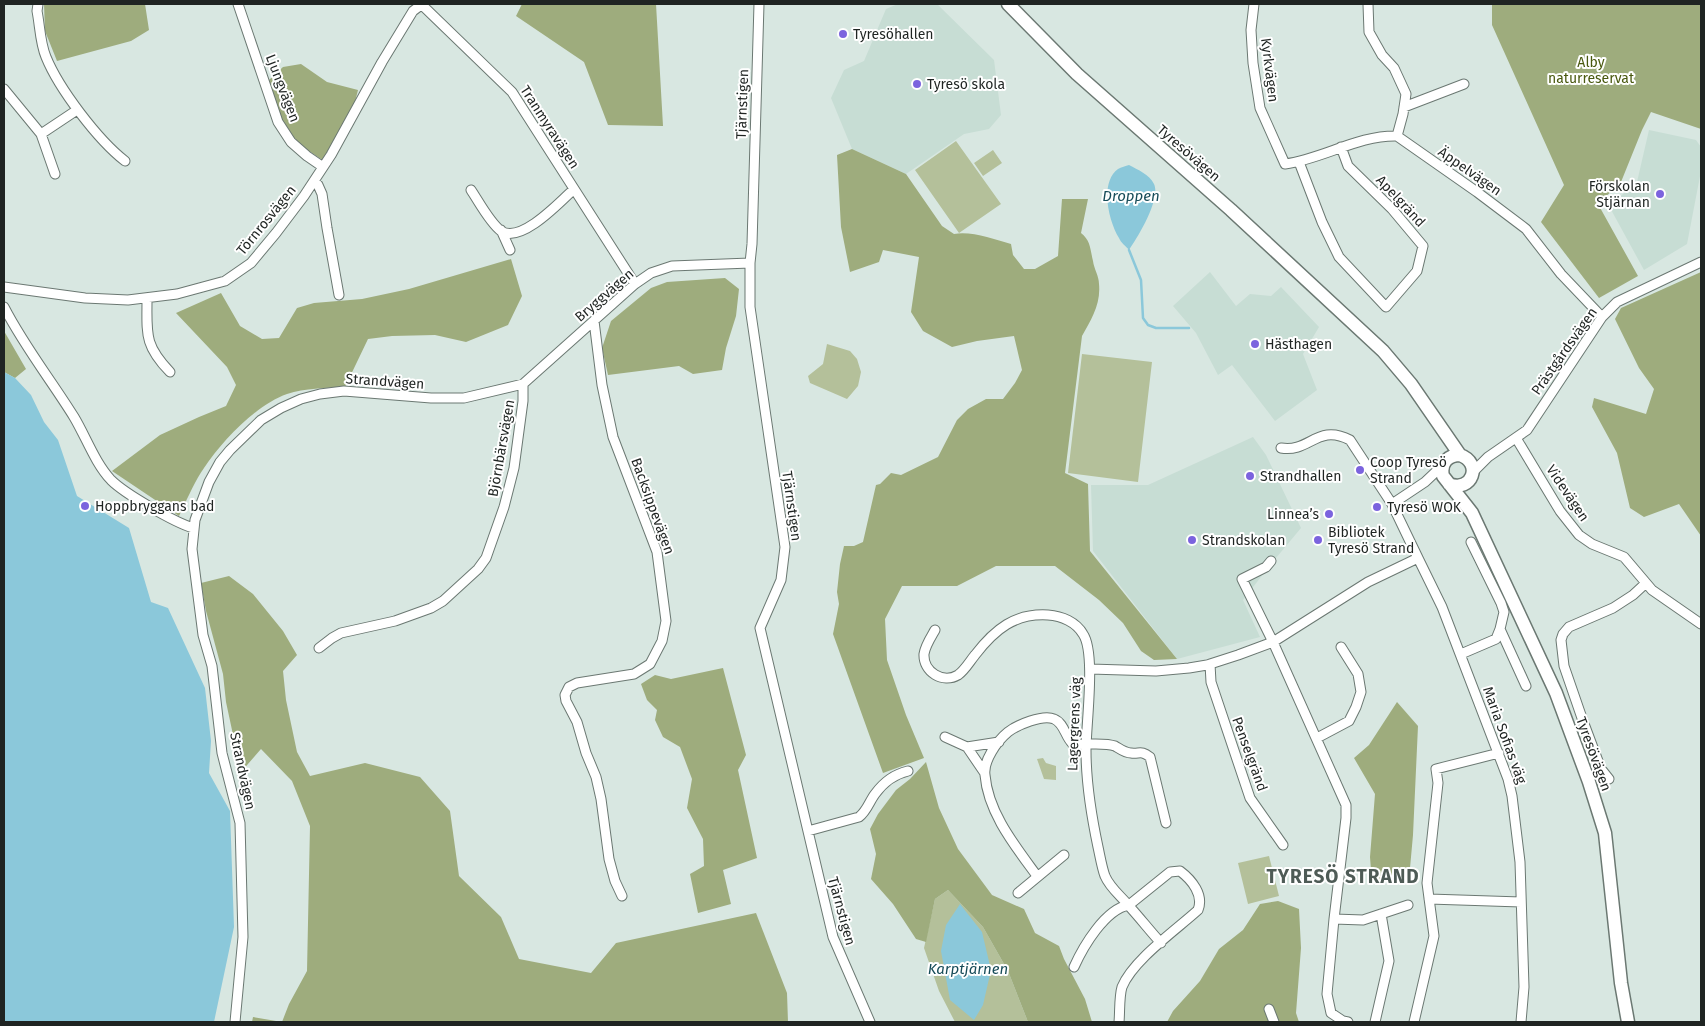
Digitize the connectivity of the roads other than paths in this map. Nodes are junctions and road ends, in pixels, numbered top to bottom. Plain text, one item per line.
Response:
1 (38, 4) edge
2 (238, 4) edge
3 (421, 4) edge
4 (759, 4) edge
5 (1008, 4) edge
6 (1254, 4) edge
7 (1368, 4) edge
8 (1464, 84) dead end
9 (4, 89) edge
10 (1404, 107) junction
11 (77, 110) junction
12 (41, 134) junction
13 (1397, 136) junction
14 (1341, 147) junction
15 (125, 161) dead end
16 (1299, 162) junction
17 (323, 167) junction
18 (55, 174) dead end
19 (314, 181) junction
20 (574, 189) junction
21 (471, 190) dead end
22 (501, 230) junction
23 (510, 250) dead end
24 (1701, 262) edge
25 (750, 263) junction
26 (636, 284) junction
27 (4, 287) edge
28 (338, 295) dead end
29 (147, 299) junction
30 (4, 307) edge
31 (1602, 317) junction
32 (1352, 321) junction
33 (594, 322) junction
34 (170, 372) dead end
35 (523, 384) junction
36 (1516, 438) junction
37 (1281, 448) dead end
38 (1465, 457) junction
39 (1488, 457) junction
40 (1444, 463) junction
41 (1470, 477) junction
42 (1425, 482) junction
43 (1447, 482) junction
44 (1392, 504) junction
45 (1472, 513) junction
46 (193, 528) junction
47 (1472, 542) dead end
48 (1418, 558) junction
49 (1271, 561) dead end
50 (1646, 583) junction
51 (1701, 624) edge
52 (1500, 629) junction
53 (935, 630) dead end
54 (1273, 642) junction
55 (1341, 647) dead end
56 (319, 648) dead end
57 (1461, 654) junction
58 (1210, 664) junction
59 (1090, 669) junction
60 (1526, 686) dead end
61 (945, 737) dead end
62 (1317, 738) junction
63 (999, 742) junction
64 (1086, 745) junction
65 (967, 747) junction
66 (1498, 754) junction
67 (908, 771) dead end
68 (984, 772) junction
69 (1610, 778) dead end
70 (1166, 823) dead end
71 (808, 831) junction
72 (1283, 845) dead end
73 (1064, 854) dead end
74 (1038, 876) junction
75 (1018, 892) dead end
76 (622, 896) dead end
77 (1429, 899) junction
78 (1521, 902) junction
79 (1129, 905) junction
80 (1408, 905) dead end
81 (1381, 914) junction
82 (1334, 919) junction
83 (1161, 943) junction
84 (1074, 967) dead end
85 (1269, 1009) dead end
86 (235, 1022) edge
87 (870, 1022) edge
88 (1119, 1022) edge
89 (1274, 1022) edge
90 (1348, 1022) edge
91 (1375, 1022) edge
92 (1414, 1022) edge
93 (1520, 1022) edge
94 (1628, 1022) edge

1 - 11 street
2 - 17 street, Ljungvägen
3 - 17 street, Törnrosvägen
3 - 20 street, Tranmyravägen
4 - 25 street, Tjärnstigen
5 - 32 main road, Tyresövägen
6 - 16 street, Kyrkvägen
7 - 10 street
8 - 10 street
9 - 12 street
10 - 13 street
11 - 12 street
11 - 15 street
12 - 18 street
13 - 14 street
13 - 31 street, Äppelvägen
14 - 16 street
14 - 16 street, Apelgränd
17 - 19 street, Törnrosvägen
19 - 28 street
19 - 29 street, Törnrosvägen
20 - 22 street
20 - 26 street, Tranmyravägen
21 - 22 street
22 - 23 street
24 - 31 street, Prästgårdsvägen
25 - 26 street, Bryggvägen
25 - 71 street, Tjärnstigen
26 - 33 street, Bryggvägen
27 - 29 street, Törnrosvägen
29 - 34 street
30 - 46 street
31 - 36 street, Prästgårdsvägen
32 - 38 main road, Tyresövägen
32 - 40 main road, Tyresövägen
33 - 35 street, Bryggvägen
33 - 76 street, Backsippevägen
35 - 46 street, Strandvägen
35 - 56 street, Björnbärsvägen
36 - 39 street, Prästgårdsvägen
36 - 50 street, Videvägen
37 - 44 street
38 - 39 street, Prästgårdsvägen
38 - 40 main road
38 - 41 main road, Tyresövägen
39 - 41 street, Prästgårdsvägen
40 - 42 street
40 - 43 main road, Tyresövägen
41 - 43 main road
41 - 45 main road, Tyresövägen
42 - 43 street
42 - 44 street
43 - 45 main road, Tyresövägen
44 - 48 street
45 - 94 main road, Tyresövägen
46 - 86 street, Strandvägen
47 - 52 street
48 - 54 street, Lagergrens väg
48 - 57 street, Maria Sofias väg
49 - 54 street
50 - 51 street, Videvägen
50 - 69 street
52 - 57 street
52 - 60 street
53 - 59 street
54 - 58 street, Lagergrens väg
54 - 62 street
55 - 62 street
57 - 66 street, Maria Sofias väg
58 - 59 street, Lagergrens väg
58 - 72 street, Penselgränd
59 - 64 street, Lagergrens väg
61 - 65 street
62 - 82 street
63 - 64 street
63 - 65 street
63 - 68 street
64 - 70 street
64 - 79 street, Lagergrens väg
65 - 68 street
66 - 77 street
66 - 78 street, Maria Sofias väg
67 - 71 street
68 - 74 street
71 - 87 street, Tjärnstigen
73 - 74 street
74 - 75 street
77 - 78 street
77 - 92 street
78 - 93 street, Maria Sofias väg
79 - 83 street
79 - 83 street
79 - 84 street
80 - 81 street
81 - 82 street
81 - 91 street
82 - 90 street
83 - 88 street
85 - 89 street

